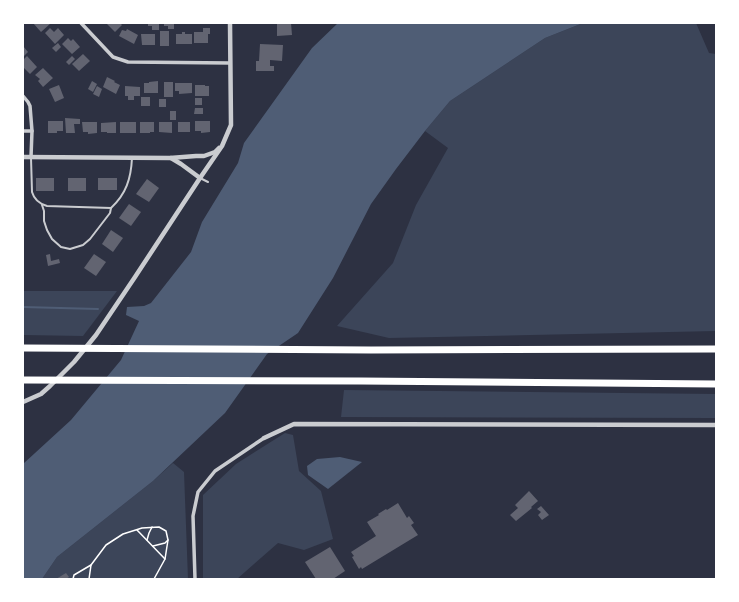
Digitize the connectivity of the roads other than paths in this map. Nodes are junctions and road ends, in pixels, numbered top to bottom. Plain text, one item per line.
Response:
1 (81, 23) edge
2 (230, 23) edge
3 (230, 63) junction
4 (23, 96) edge
5 (23, 131) edge
6 (32, 131) junction
7 (222, 146) junction
8 (23, 157) edge
9 (31, 157) junction
10 (132, 157) junction
11 (170, 158) junction
12 (200, 178) junction
13 (208, 182) dead end
14 (42, 205) junction
15 (111, 208) junction
16 (23, 348) edge
17 (716, 348) edge
18 (23, 380) edge
19 (716, 384) edge
20 (23, 402) edge
21 (716, 424) edge
22 (264, 438) joint
23 (195, 579) edge

1 - 3 street
2 - 3 street
3 - 7 street
4 - 6 street
5 - 6 street
6 - 9 street
7 - 11 street
7 - 12 street
8 - 9 street
9 - 10 street
9 - 14 lane
10 - 11 street
10 - 15 lane
11 - 12 street
12 - 13 lane
12 - 20 street
14 - 15 lane
14 - 15 lane
16 - 17 highway
18 - 19 highway
21 - 22 street
22 - 23 street

